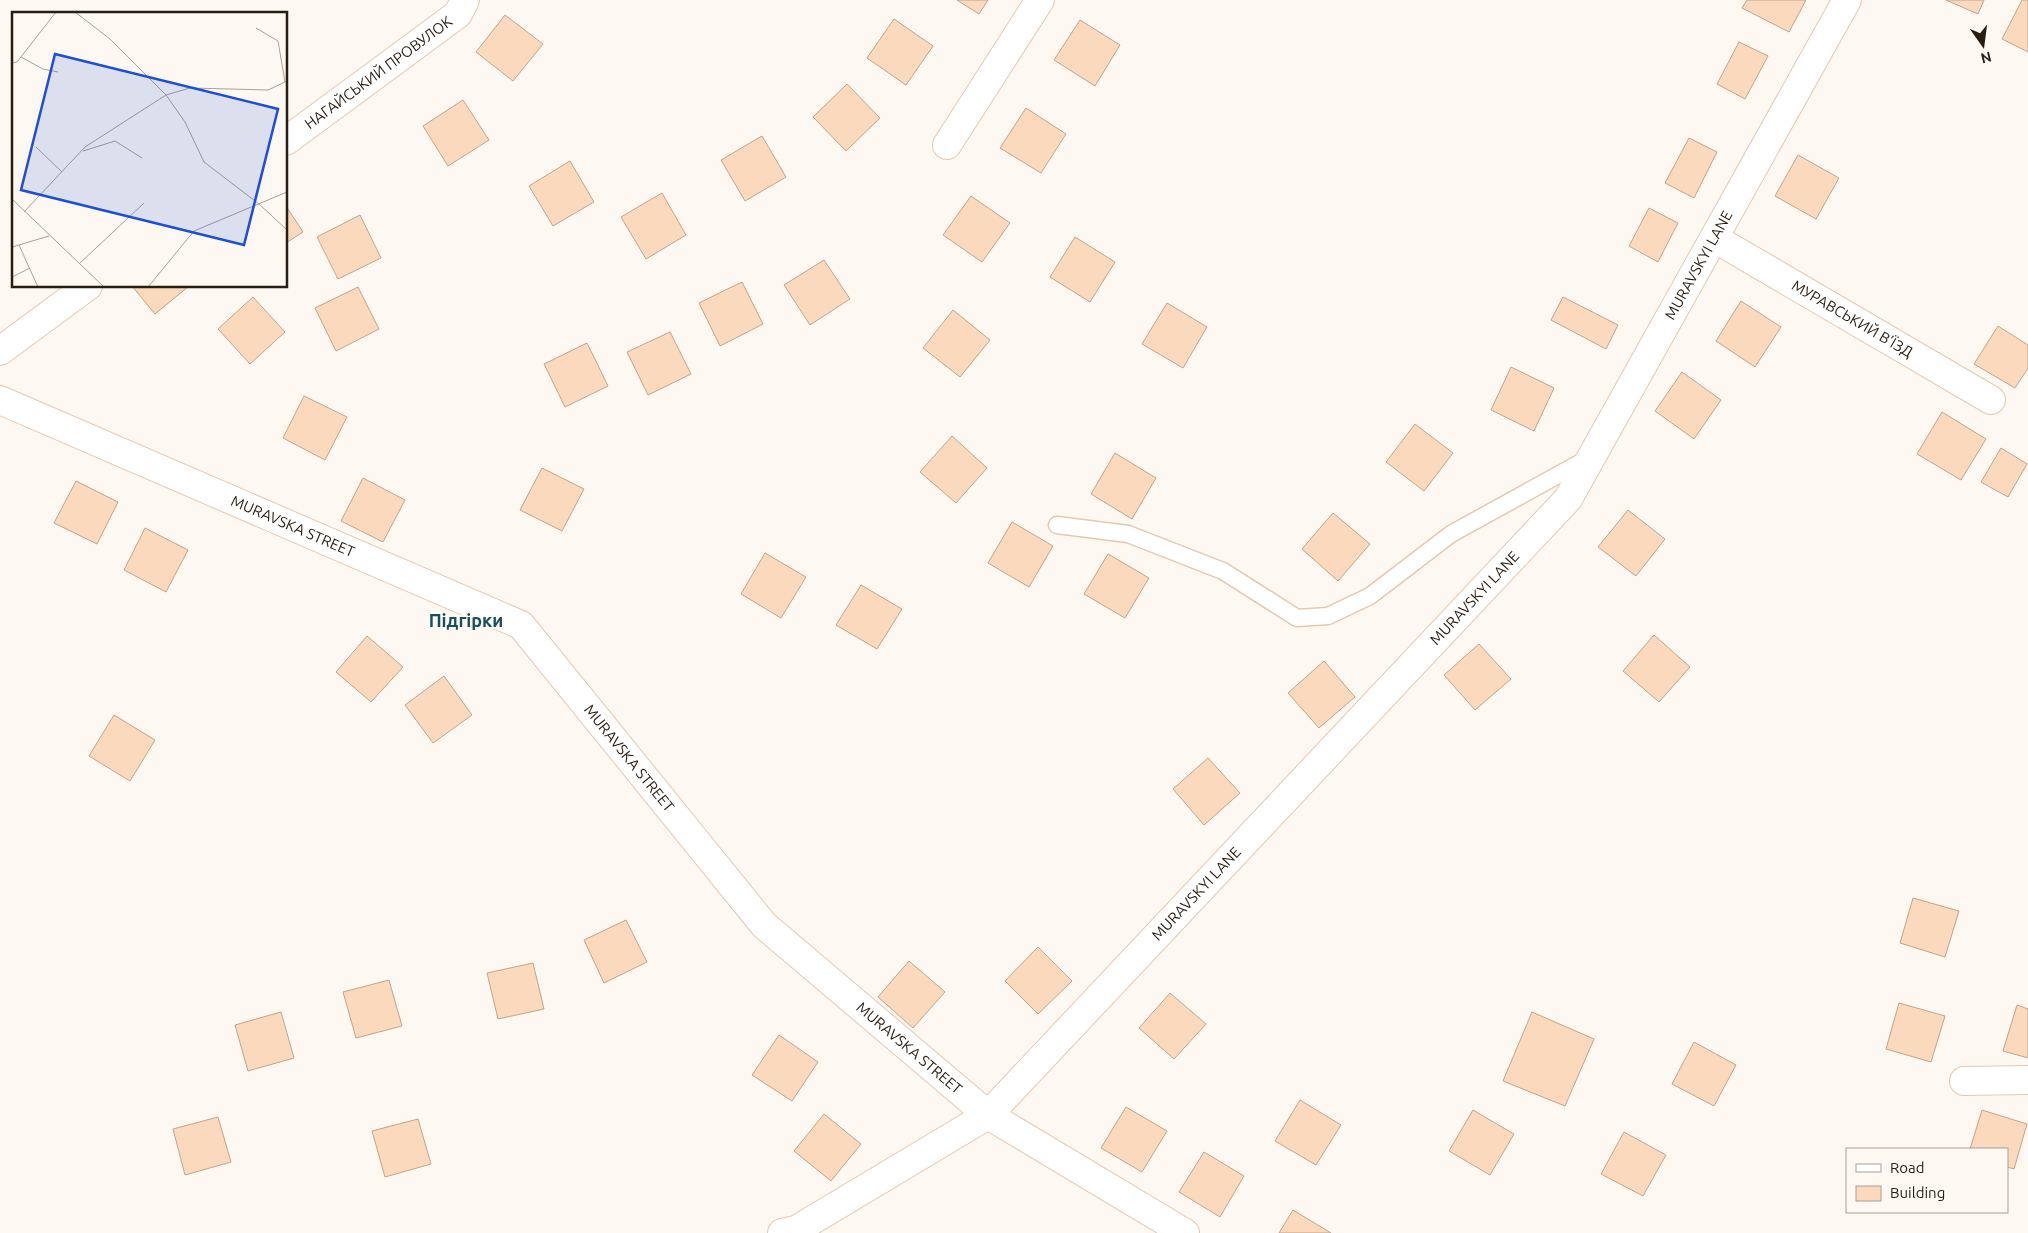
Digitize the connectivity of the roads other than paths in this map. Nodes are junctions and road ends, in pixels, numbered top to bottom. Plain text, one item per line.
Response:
1 (465, 0) edge
2 (1040, 0) edge
3 (1847, 0) edge
4 (288, 140) edge
5 (947, 144) dead end
6 (1714, 238) junction
7 (85, 288) edge
8 (0, 351) edge
9 (0, 400) edge
10 (1991, 400) dead end
11 (1592, 457) junction
12 (1057, 525) dead end
13 (2028, 1080) edge
14 (1964, 1081) dead end
15 (988, 1115) junction
16 (782, 1233) edge
17 (1184, 1233) edge

1 - 4 street, НАГАЙСЬКИЙ ПРОВУЛОК
2 - 5 street
3 - 6 street, MURAVSKYI LANE
6 - 10 street, МУРАВСЬКИЙ В’ЇЗД
6 - 11 street, MURAVSKYI LANE
7 - 8 street
9 - 15 street, MURAVSKA STREET
11 - 12 lane
11 - 15 street, MURAVSKYI LANE
13 - 14 street
15 - 16 street, MURAVSKYI LANE
15 - 17 street, MURAVSKA STREET

